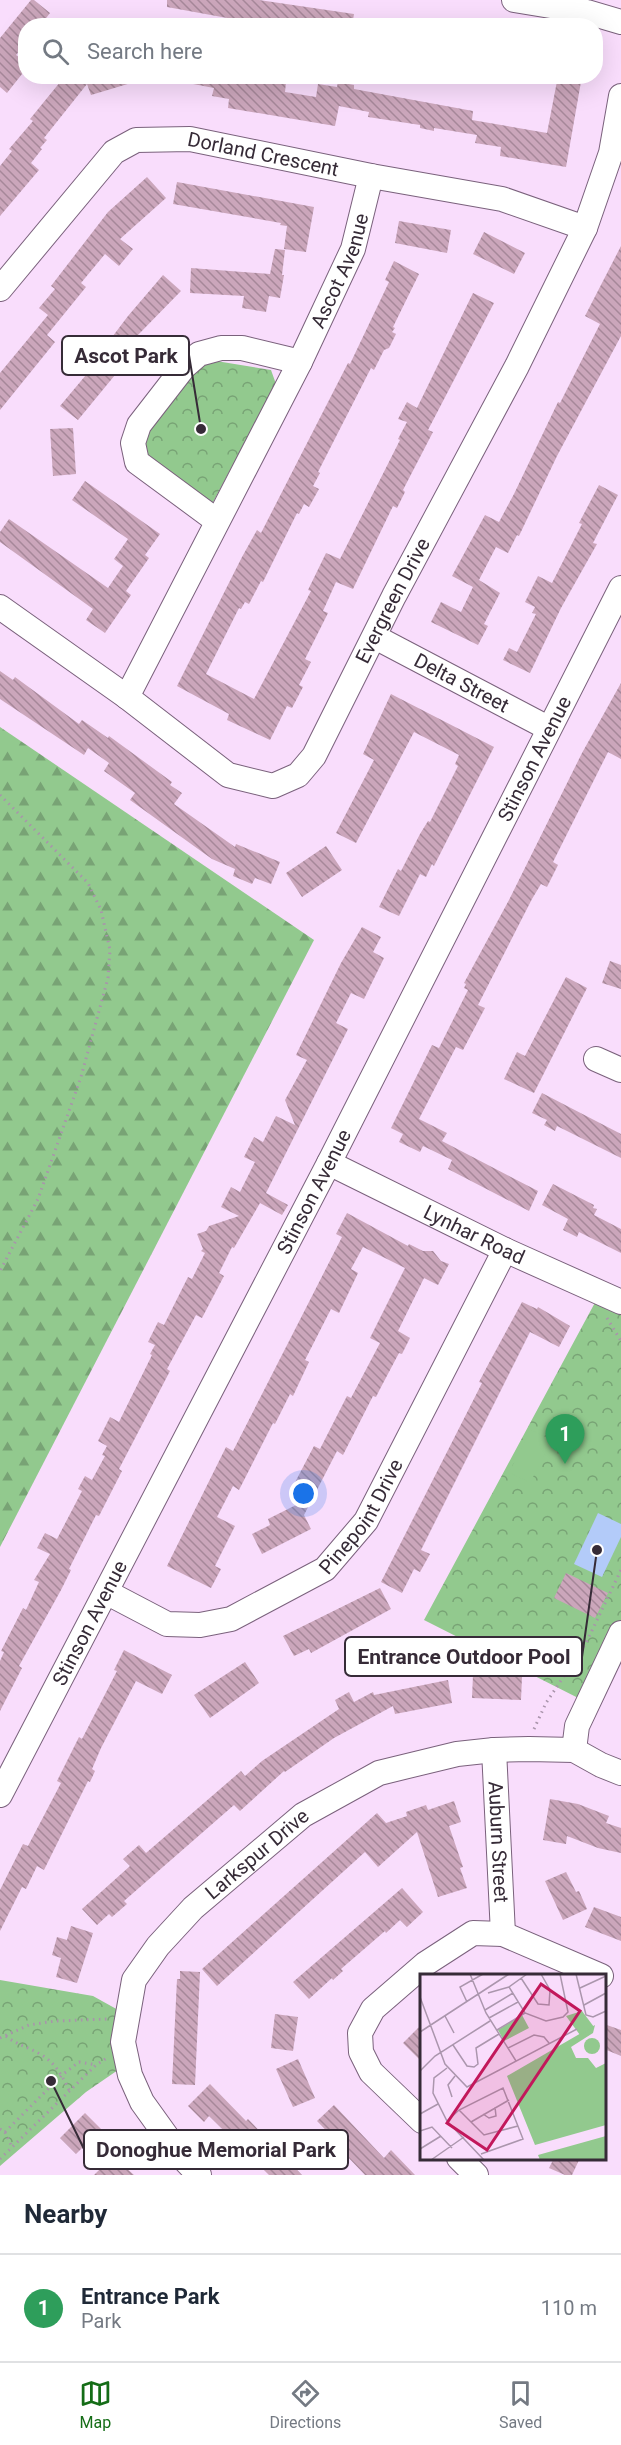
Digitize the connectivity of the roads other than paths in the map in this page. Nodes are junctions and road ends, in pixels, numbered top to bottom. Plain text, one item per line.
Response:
1 (514, 0) edge
2 (621, 22) edge
3 (621, 96) edge
4 (371, 176) junction
5 (585, 228) junction
6 (0, 289) edge
7 (300, 362) junction
8 (217, 521) junction
9 (621, 588) edge
10 (0, 607) edge
11 (375, 637) junction
12 (127, 697) junction
13 (548, 728) junction
14 (596, 1059) dead end
15 (621, 1071) edge
16 (329, 1163) junction
17 (505, 1250) junction
18 (621, 1302) edge
19 (106, 1592) junction
20 (621, 1633) edge
21 (494, 1750) junction
22 (574, 1750) junction
23 (621, 1773) edge
24 (0, 1795) edge
25 (504, 1934) junction
26 (598, 1974) edge
27 (606, 1977) edge
28 (621, 1984) edge
29 (420, 2119) edge
30 (461, 2160) edge
31 (199, 2175) edge
32 (476, 2175) edge

1 - 2 street
3 - 5 street, Evergreen Drive
4 - 5 street, Dorland Crescent
4 - 6 street, Dorland Crescent
4 - 7 street, Ascot Avenue
5 - 11 street, Evergreen Drive
7 - 8 street, Ascot Avenue
7 - 8 street
8 - 12 street, Ascot Avenue
9 - 13 street, Stinson Avenue
10 - 12 street, Evergreen Drive
11 - 12 street, Evergreen Drive
11 - 13 street, Delta Street
13 - 16 street, Stinson Avenue
14 - 15 street
16 - 17 street, Lynhar Road
16 - 19 street, Stinson Avenue
17 - 18 street, Lynhar Road
17 - 19 street, Pinepoint Drive
19 - 24 street, Stinson Avenue
20 - 22 street
21 - 22 street, Larkspur Drive
21 - 25 street, Auburn Street
21 - 31 street, Larkspur Drive
22 - 23 street, Larkspur Drive
25 - 26 street
25 - 29 street
27 - 28 street
30 - 32 street

